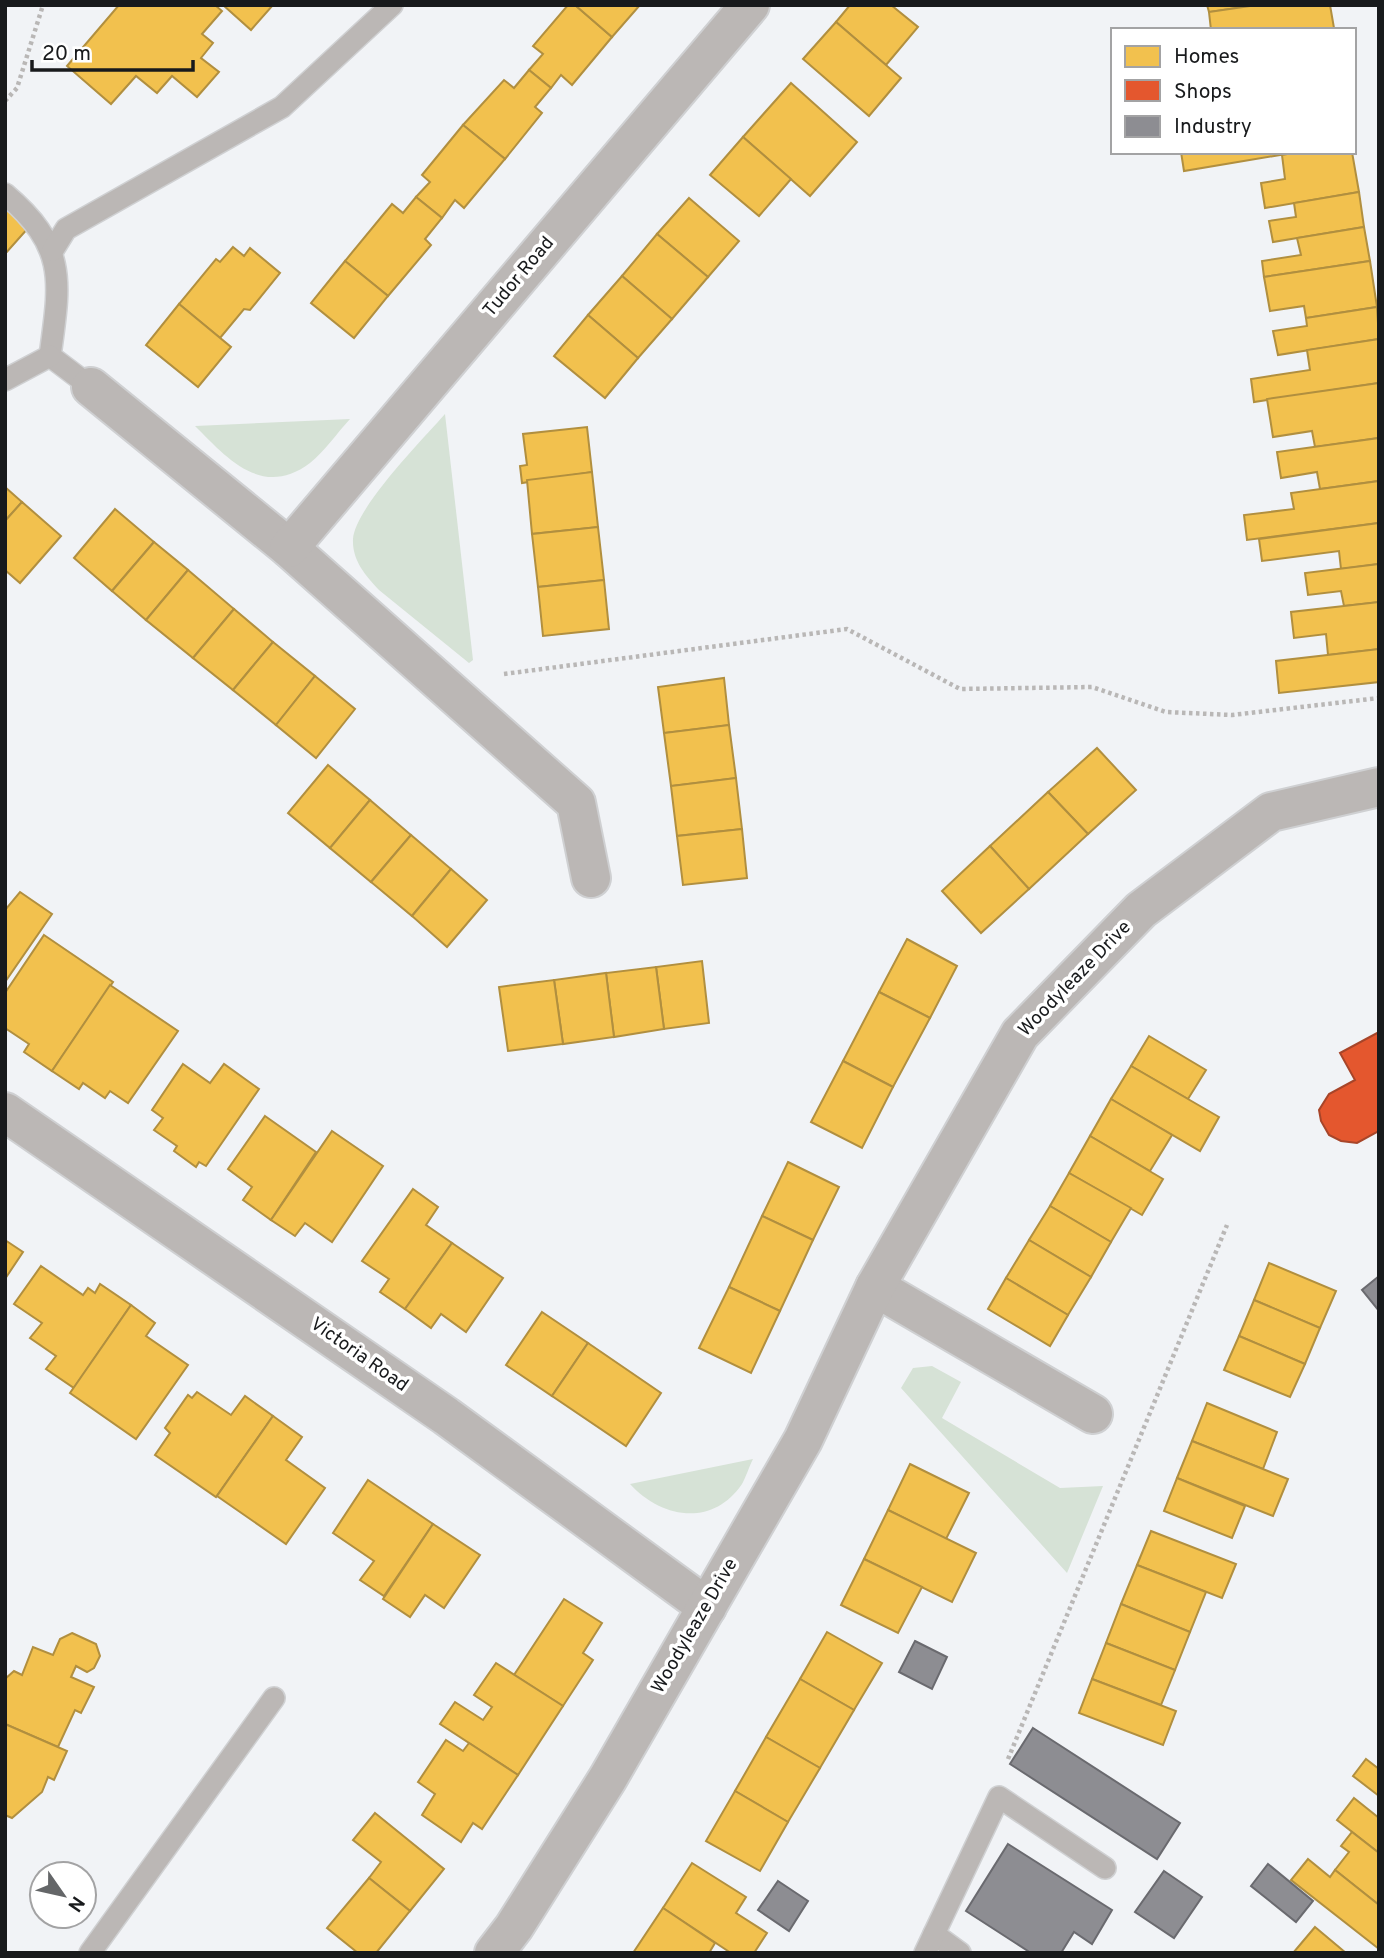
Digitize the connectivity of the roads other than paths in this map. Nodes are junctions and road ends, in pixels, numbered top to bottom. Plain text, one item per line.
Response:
1 (392, 5) edge
2 (750, 5) edge
3 (5, 194) edge
4 (53, 250) junction
5 (50, 356) junction
6 (5, 380) edge
7 (91, 387) joint
8 (289, 548) junction
9 (1379, 787) edge
10 (591, 878) dead end
11 (5, 1112) edge
12 (875, 1287) junction
13 (1093, 1414) dead end
14 (707, 1606) junction
15 (274, 1698) dead end
16 (1105, 1868) dead end
17 (930, 1943) edge
18 (90, 1953) edge
19 (494, 1953) edge
20 (960, 1953) edge

1 - 4 lane
2 - 8 street, Tudor Road
3 - 4 lane
4 - 5 lane
5 - 6 lane
5 - 7 lane
7 - 8 street
8 - 10 street
9 - 12 street, Woodyleaze Drive
11 - 14 street, Victoria Road
12 - 13 street
12 - 14 street, Woodyleaze Drive
14 - 19 street, Woodyleaze Drive
15 - 18 lane
16 - 17 lane
17 - 20 lane

